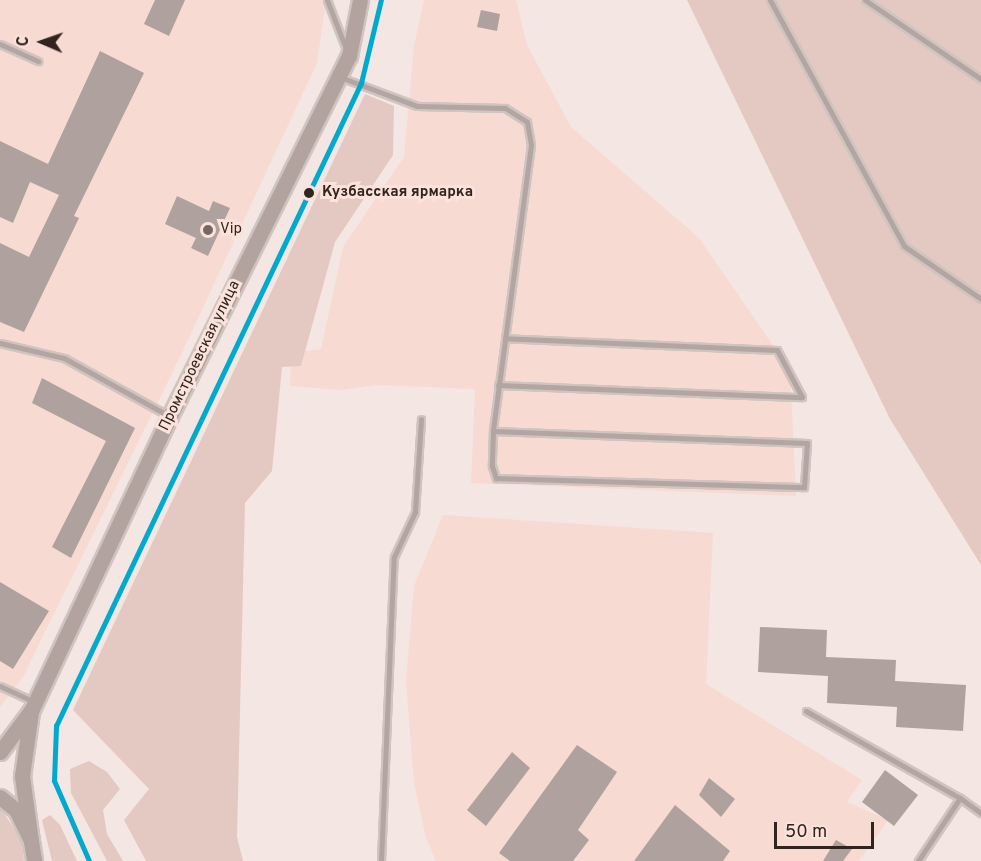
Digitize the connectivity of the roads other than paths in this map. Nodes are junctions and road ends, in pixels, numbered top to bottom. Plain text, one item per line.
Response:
1 (327, 0) edge
2 (360, 0) edge
3 (770, 0) edge
4 (865, 0) edge
5 (0, 44) edge
6 (349, 56) junction
7 (38, 61) dead end
8 (338, 77) junction
9 (981, 79) edge
10 (981, 299) edge
11 (505, 338) junction
12 (0, 343) edge
13 (498, 385) junction
14 (170, 416) junction
15 (421, 419) dead end
16 (493, 431) junction
17 (0, 686) edge
18 (34, 706) junction
19 (806, 711) dead end
20 (0, 752) edge
21 (0, 796) edge
22 (960, 798) junction
23 (981, 813) edge
24 (31, 840) junction
25 (34, 861) edge
26 (381, 861) edge
27 (918, 861) edge

1 - 6 lane
2 - 6 street, Промстроевская улица
3 - 10 lane
4 - 9 lane
5 - 7 lane
6 - 8 street, Промстроевская улица
8 - 11 lane
8 - 14 street, Промстроевская улица
11 - 13 lane
11 - 13 lane
12 - 14 lane
13 - 16 lane
14 - 18 street, Промстроевская улица
15 - 26 lane
16 - 16 lane
17 - 18 lane
18 - 20 street
18 - 24 street
19 - 22 lane
21 - 24 street
22 - 23 lane
22 - 27 lane
24 - 25 street

